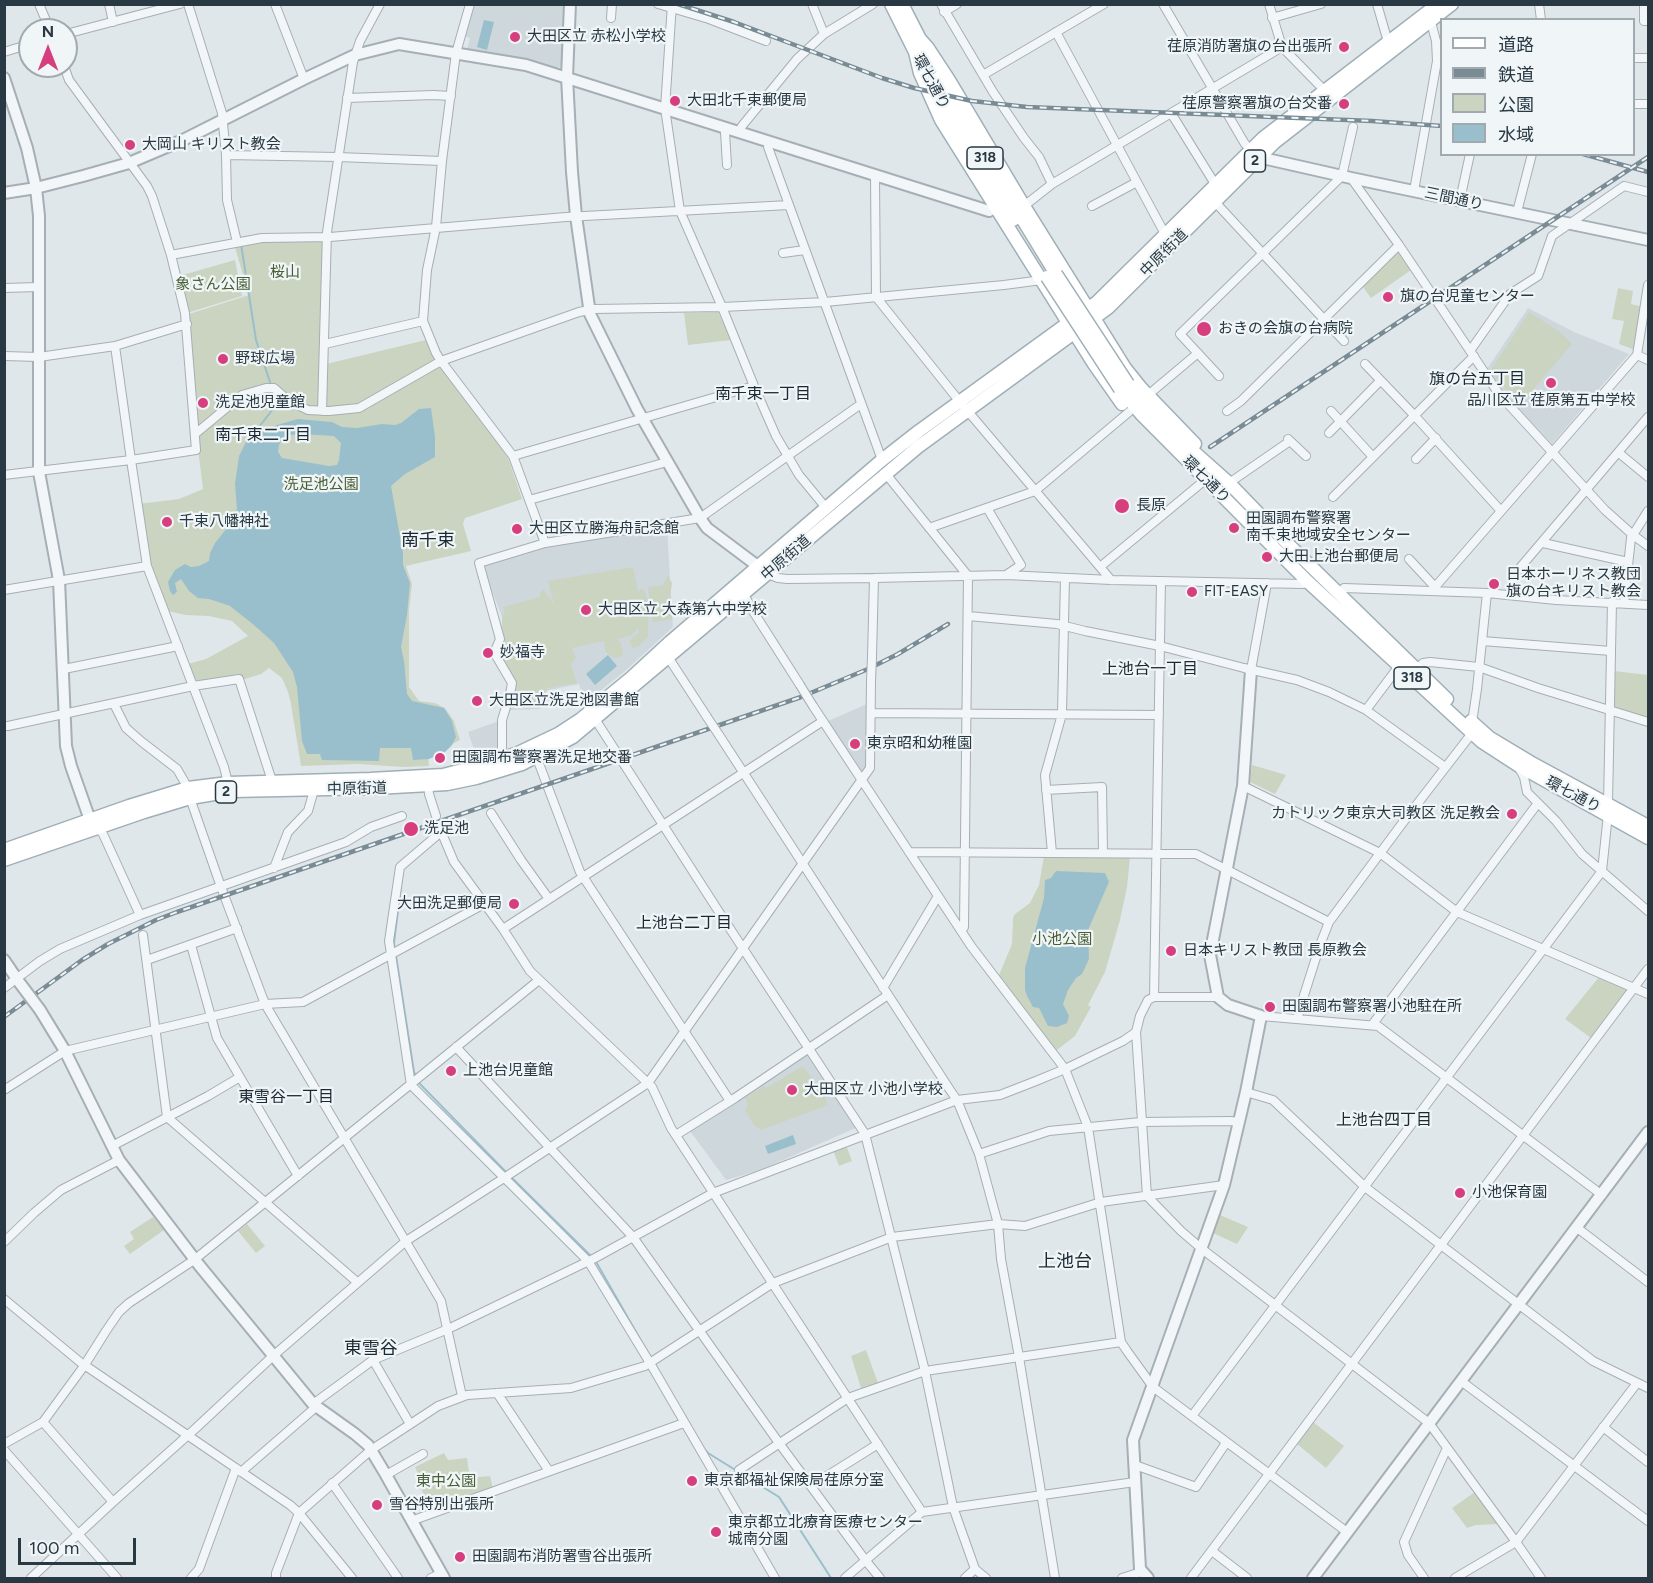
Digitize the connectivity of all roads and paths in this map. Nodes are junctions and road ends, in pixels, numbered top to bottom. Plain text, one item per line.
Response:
1 (39, 4) edge
2 (109, 4) edge
3 (180, 4) edge
4 (188, 4) edge
5 (275, 4) edge
6 (380, 4) edge
7 (470, 4) edge
8 (570, 4) edge
9 (612, 4) edge
10 (658, 4) edge
11 (812, 4) edge
12 (873, 4) edge
13 (891, 4) edge
14 (902, 4) edge
15 (957, 4) edge
16 (1104, 4) edge
17 (1163, 4) edge
18 (1269, 4) edge
19 (1321, 4) edge
20 (1377, 4) edge
21 (1452, 4) edge
22 (1644, 4) edge
23 (671, 7) edge
24 (943, 8) edge
25 (1431, 10) edge
26 (45, 18) edge
27 (611, 18) dead end
28 (1272, 18) junction
29 (1648, 21) edge
30 (113, 22) junction
31 (78, 31) edge
32 (1056, 32) junction
33 (824, 34) junction
34 (920, 39) junction
35 (766, 40) dead end
36 (1388, 42) junction
37 (1282, 47) junction
38 (915, 52) junction
39 (456, 53) junction
40 (355, 55) junction
41 (1439, 61) edge
42 (982, 75) junction
43 (567, 77) junction
44 (4, 78) edge
45 (68, 78) edge
46 (304, 79) junction
47 (1212, 88) junction
48 (1324, 90) junction
49 (451, 96) junction
50 (347, 98) junction
51 (665, 108) junction
52 (1170, 113) junction
53 (223, 120) junction
54 (1353, 127) dead end
55 (727, 128) junction
56 (739, 132) junction
57 (770, 142) junction
58 (1117, 145) junction
59 (1255, 153) junction
60 (226, 155) junction
61 (1470, 156) edge
62 (1531, 156) edge
63 (338, 157) junction
64 (442, 161) junction
65 (129, 163) junction
66 (727, 165) dead end
67 (875, 175) junction
68 (1346, 177) junction
69 (1137, 182) junction
70 (1052, 184) junction
71 (1215, 184) junction
72 (36, 188) junction
73 (1414, 191) junction
74 (1648, 192) edge
75 (4, 193) edge
76 (1460, 200) junction
77 (1215, 202) junction
78 (789, 205) junction
79 (1024, 206) junction
80 (1092, 206) dead end
81 (995, 207) junction
82 (680, 211) junction
83 (1517, 212) junction
84 (576, 216) junction
85 (1570, 223) junction
86 (436, 227) junction
87 (1166, 234) junction
88 (327, 237) junction
89 (1648, 240) edge
90 (237, 242) junction
91 (1399, 245) junction
92 (805, 250) junction
93 (783, 253) dead end
94 (1261, 253) junction
95 (171, 255) junction
96 (1048, 277) junction
97 (1648, 285) edge
98 (39, 287) junction
99 (4, 288) edge
100 (876, 297) junction
101 (825, 302) junction
102 (722, 308) junction
103 (589, 310) junction
104 (1091, 313) junction
105 (1323, 320) junction
106 (423, 321) junction
107 (187, 324) junction
108 (1072, 328) junction
109 (1645, 329) edge
110 (1344, 341) dead end
111 (325, 344) junction
112 (115, 346) junction
113 (1198, 353) junction
114 (1472, 354) junction
115 (1636, 355) junction
116 (4, 356) edge
117 (39, 357) junction
118 (1648, 360) edge
119 (441, 361) junction
120 (1365, 363) dead end
121 (1219, 376) dead end
122 (1380, 381) junction
123 (754, 386) junction
124 (1124, 387) junction
125 (1148, 395) junction
126 (861, 404) junction
127 (964, 407) junction
128 (322, 411) junction
129 (1227, 411) dead end
130 (1331, 411) dead end
131 (1129, 412) junction
132 (1414, 415) junction
133 (1648, 417) edge
134 (643, 418) junction
135 (1340, 421) junction
136 (1329, 433) dead end
137 (195, 434) junction
138 (1436, 438) junction
139 (1553, 452) junction
140 (1618, 453) junction
141 (513, 456) junction
142 (1306, 456) dead end
143 (788, 457) junction
144 (1373, 457) junction
145 (1416, 459) dead end
146 (131, 460) junction
147 (882, 460) junction
148 (667, 462) junction
149 (39, 472) junction
150 (886, 474) junction
151 (4, 476) edge
152 (1648, 477) edge
153 (1205, 480) junction
154 (1229, 483) junction
155 (1035, 491) junction
156 (1587, 491) junction
157 (1333, 497) dead end
158 (529, 500) junction
159 (987, 508) junction
160 (827, 509) junction
161 (1501, 511) junction
162 (1648, 511) edge
163 (700, 518) junction
164 (929, 528) junction
165 (1633, 535) junction
166 (545, 543) junction
167 (1543, 543) junction
168 (1648, 546) edge
169 (1409, 559) dead end
170 (1628, 562) junction
171 (147, 566) junction
172 (1100, 567) junction
173 (764, 570) junction
174 (1006, 575) junction
175 (968, 576) junction
176 (747, 577) junction
177 (874, 578) junction
178 (1065, 578) junction
179 (59, 580) junction
180 (1111, 580) junction
181 (1161, 581) junction
182 (1307, 581) junction
183 (1267, 582) junction
184 (1435, 589) junction
185 (4, 590) edge
186 (1339, 593) junction
187 (1486, 593) junction
188 (743, 595) junction
189 (1511, 595) junction
190 (1612, 602) junction
191 (1624, 603) junction
192 (1648, 605) edge
193 (968, 616) junction
194 (1064, 625) junction
195 (1482, 641) junction
196 (178, 646) junction
197 (1160, 646) junction
198 (1611, 651) junction
199 (668, 657) junction
200 (1400, 666) junction
201 (1479, 667) junction
202 (1417, 668) junction
203 (64, 669) junction
204 (1251, 670) junction
205 (193, 686) junction
206 (114, 704) junction
207 (1366, 710) junction
208 (1611, 711) junction
209 (871, 713) junction
210 (64, 714) junction
211 (967, 714) junction
212 (1062, 714) junction
213 (1159, 715) junction
214 (595, 719) junction
215 (823, 721) junction
216 (1648, 722) edge
217 (4, 726) edge
218 (1471, 727) junction
219 (535, 752) junction
220 (502, 759) junction
221 (1519, 766) junction
222 (1445, 767) junction
223 (743, 772) junction
224 (272, 781) junction
225 (863, 781) junction
226 (428, 782) junction
227 (228, 783) junction
228 (1243, 786) junction
229 (314, 790) junction
230 (1046, 790) junction
231 (189, 793) junction
232 (1538, 802) junction
233 (1608, 809) junction
234 (491, 813) dead end
235 (402, 816) dead end
236 (93, 824) junction
237 (439, 824) junction
238 (663, 825) junction
239 (1648, 826) edge
240 (1648, 838) edge
241 (4, 850) edge
242 (909, 852) junction
243 (965, 852) junction
244 (1052, 853) junction
245 (1103, 853) junction
246 (1380, 853) junction
247 (1157, 854) junction
248 (4, 860) edge
249 (803, 864) junction
250 (274, 868) junction
251 (1226, 869) junction
252 (1602, 872) junction
253 (583, 877) junction
254 (221, 887) junction
255 (938, 896) junction
256 (549, 899) junction
257 (483, 904) junction
258 (1648, 911) edge
259 (1456, 912) junction
260 (140, 915) junction
261 (1329, 922) junction
262 (237, 928) junction
263 (503, 929) junction
264 (961, 932) junction
265 (143, 935) dead end
266 (191, 945) junction
267 (744, 948) junction
268 (1544, 949) junction
269 (391, 953) junction
270 (4, 960) edge
271 (147, 960) junction
272 (1648, 969) edge
273 (18, 980) junction
274 (539, 980) junction
275 (4, 988) edge
276 (883, 988) junction
277 (1635, 988) junction
278 (1648, 994) edge
279 (888, 995) junction
280 (1154, 997) junction
281 (1218, 997) junction
282 (265, 1004) junction
283 (1261, 1016) junction
284 (210, 1017) junction
285 (1298, 1019) junction
286 (1372, 1025) junction
287 (156, 1029) junction
288 (684, 1032) junction
289 (1136, 1032) junction
290 (456, 1047) junction
291 (809, 1048) junction
292 (65, 1051) junction
293 (1065, 1069) junction
294 (240, 1077) junction
295 (1446, 1078) junction
296 (648, 1083) junction
297 (411, 1085) junction
298 (4, 1090) edge
299 (1246, 1092) junction
300 (957, 1100) junction
301 (730, 1101) junction
302 (167, 1117) junction
303 (1141, 1122) junction
304 (1239, 1122) junction
305 (1088, 1127) junction
306 (1648, 1132) edge
307 (865, 1134) junction
308 (676, 1135) junction
309 (1523, 1136) junction
310 (344, 1138) junction
311 (112, 1146) junction
312 (550, 1148) junction
313 (979, 1154) junction
314 (119, 1160) junction
315 (298, 1176) junction
316 (504, 1179) junction
317 (1224, 1185) junction
318 (1365, 1187) junction
319 (713, 1193) junction
320 (1602, 1195) junction
321 (1147, 1196) junction
322 (1101, 1202) junction
323 (265, 1203) junction
324 (999, 1224) junction
325 (1576, 1227) junction
326 (633, 1237) junction
327 (892, 1237) junction
328 (406, 1240) junction
329 (4, 1242) edge
330 (1442, 1245) junction
331 (1202, 1249) junction
332 (194, 1260) junction
333 (591, 1260) junction
334 (357, 1282) junction
335 (1648, 1282) edge
336 (773, 1283) junction
337 (4, 1299) edge
338 (1518, 1304) junction
339 (1275, 1305) junction
340 (448, 1329) junction
341 (700, 1330) junction
342 (1121, 1342) junction
343 (273, 1356) junction
344 (1019, 1357) junction
345 (373, 1360) junction
346 (652, 1362) junction
347 (1352, 1364) junction
348 (84, 1366) junction
349 (925, 1371) junction
350 (1461, 1381) junction
351 (1637, 1383) junction
352 (1153, 1387) junction
353 (1648, 1388) edge
354 (497, 1393) junction
355 (462, 1396) junction
356 (848, 1398) junction
357 (315, 1405) junction
358 (1192, 1416) junction
359 (43, 1422) junction
360 (684, 1423) junction
361 (1429, 1423) junction
362 (410, 1424) junction
363 (1603, 1427) junction
364 (187, 1435) junction
365 (1225, 1441) junction
366 (779, 1443) junction
367 (4, 1444) edge
368 (878, 1444) junction
369 (1447, 1448) junction
370 (4, 1450) edge
371 (371, 1450) junction
372 (423, 1454) dead end
373 (1648, 1462) edge
374 (1135, 1465) junction
375 (1575, 1465) junction
376 (238, 1470) junction
377 (739, 1470) dead end
378 (549, 1471) junction
379 (1270, 1474) junction
380 (386, 1475) junction
381 (1135, 1482) junction
382 (332, 1483) junction
383 (811, 1486) junction
384 (1042, 1495) junction
385 (112, 1502) junction
386 (953, 1507) junction
387 (922, 1512) junction
388 (299, 1513) junction
389 (411, 1521) junction
390 (1648, 1521) edge
391 (1347, 1532) junction
392 (78, 1535) junction
393 (1516, 1542) junction
394 (1212, 1551) junction
395 (866, 1561) junction
396 (975, 1569) junction
397 (1144, 1575) edge
398 (438, 1577) edge
399 (31, 1578) edge
400 (117, 1578) edge
401 (191, 1578) edge
402 (276, 1578) edge
403 (352, 1578) edge
404 (398, 1578) edge
405 (775, 1578) edge
406 (845, 1578) edge
407 (880, 1578) edge
408 (965, 1578) edge
409 (986, 1578) edge
410 (1055, 1578) edge
411 (1122, 1578) edge
412 (1191, 1578) edge
413 (1247, 1578) edge
414 (1313, 1578) edge
415 (1424, 1578) edge
416 (1455, 1578) edge
417 (1541, 1578) edge

1 - 26 street
2 - 30 street
3 - 30 street
4 - 53 street
5 - 46 street
6 - 40 street
7 - 39 street
8 - 43 street
9 - 27 street
10 - 23 street
11 - 33 street
12 - 33 street
13 - 38 main road, 環七通り / 318
14 - 34 main road, 環七通り / 318
15 - 24 street
16 - 32 street
17 - 47 street
18 - 28 street
19 - 28 street
20 - 36 street
21 - 25 main road, 中原街道 / 2
22 - 29 street
23 - 35 street
23 - 51 street
24 - 42 street
25 - 36 main road, 中原街道 / 2
25 - 41 street
25 - 59 main road, 中原街道 / 2
28 - 37 street
30 - 31 street
32 - 42 street
32 - 58 street
33 - 56 street
34 - 79 main road
34 - 96 main road, 環七通り / 318
36 - 48 main road, 中原街道 / 2
37 - 47 street
37 - 48 street
38 - 81 main road
38 - 96 main road, 環七通り / 318
39 - 40 street
39 - 43 street
39 - 49 street
40 - 46 street
40 - 50 street
41 - 73 street
42 - 70 street
43 - 51 street
43 - 84 street
44 - 72 street
45 - 65 street
46 - 53 street
47 - 52 street
47 - 59 street
48 - 59 main road, 中原街道 / 2
49 - 50 street
49 - 64 street
50 - 63 street
51 - 55 street
51 - 82 street
52 - 58 street
52 - 71 street
53 - 60 street
53 - 65 street
54 - 68 street
55 - 56 street
55 - 66 street
56 - 57 street
57 - 67 street
57 - 78 street
58 - 69 street
58 - 70 street
59 - 68 street, 三間通り
59 - 71 main road, 中原街道 / 2
59 - 77 main road, 中原街道 / 2
60 - 63 street
60 - 90 street
61 - 76 street
62 - 83 street
63 - 64 street
63 - 88 street
64 - 86 street
65 - 72 street
65 - 95 street
67 - 81 street
67 - 100 street
68 - 73 street, 三間通り
68 - 91 street
68 - 94 street
69 - 80 street
69 - 87 street
70 - 79 street
71 - 87 main road, 中原街道 / 2
72 - 75 street
72 - 98 street
73 - 76 street, 三間通り
74 - 85 street
76 - 83 street, 三間通り
77 - 94 street
77 - 104 main road, 中原街道 / 2
78 - 82 street
78 - 92 street
79 - 104 main road
81 - 96 main road
82 - 84 street
82 - 102 street
83 - 85 street, 三間通り
84 - 86 street
84 - 103 street
85 - 89 street, 三間通り
85 - 114 street
86 - 88 street
86 - 106 street
87 - 104 main road, 中原街道 / 2
88 - 90 street
88 - 111 street
90 - 95 street
91 - 105 street
91 - 114 street
92 - 93 street
92 - 101 street
94 - 105 street
94 - 113 street
95 - 107 street
96 - 100 street
96 - 108 main road
96 - 124 main road, 環七通り / 318, bridge
97 - 109 street
98 - 99 street
98 - 117 street
100 - 101 street
100 - 127 street
101 - 102 street
101 - 126 street
102 - 103 street
102 - 123 street
103 - 119 street
103 - 134 street
104 - 108 main road, 中原街道 / 2
104 - 125 main road
105 - 110 street
105 - 129 street
106 - 111 street
106 - 119 street
107 - 112 street
107 - 137 street
108 - 127 main road, 中原街道 / 2
108 - 131 main road
109 - 115 street
111 - 128 street
112 - 117 street
112 - 146 street
113 - 121 street
113 - 125 street
114 - 132 street
114 - 139 street
115 - 118 street
115 - 139 street
116 - 117 street
117 - 149 street
119 - 128 street
119 - 141 street
120 - 122 street
122 - 132 street
122 - 135 street
123 - 134 street
123 - 143 street
124 - 153 main road, 環七通り / 318
124 - 154 main road, 環七通り / 318
125 - 154 main road
126 - 143 street
126 - 147 street
127 - 147 main road, 中原街道 / 2
127 - 150 main road, 中原街道 / 2
127 - 155 street
128 - 137 street
130 - 135 street
131 - 153 main road
131 - 155 street
132 - 138 street
132 - 144 street
133 - 140 street
134 - 141 street
134 - 148 street
135 - 136 street
135 - 144 street
137 - 146 street
138 - 145 street
138 - 161 street
139 - 156 street
139 - 161 street
140 - 152 street
140 - 156 street
141 - 158 street
142 - 154 street
143 - 160 street
143 - 163 street
144 - 157 street
146 - 149 street
146 - 171 street
147 - 160 main road, 中原街道 / 2
148 - 158 street
148 - 163 street
149 - 151 street
149 - 179 street
150 - 164 street
150 - 173 main road, 中原街道 / 2
153 - 172 street
153 - 182 main road, 環七通り / 318
154 - 186 main road, 環七通り / 318
155 - 159 street
155 - 172 street
156 - 165 street
156 - 167 street
158 - 166 street
159 - 164 street
159 - 174 street
160 - 173 main road, 中原街道 / 2
161 - 184 street
162 - 165 street
163 - 166 street
163 - 173 street
164 - 175 street
165 - 168 street
165 - 170 street
166 - 220 street
167 - 170 street
167 - 189 street
169 - 184 street
170 - 191 street
171 - 179 street
171 - 196 street
172 - 180 street
173 - 176 main road, 中原街道 / 2
173 - 177 street
173 - 188 main road, 中原街道 / 2
174 - 175 street
174 - 178 street
175 - 177 street
175 - 193 street
176 - 188 street
176 - 219 main road, 中原街道 / 2
177 - 209 street, bridge
178 - 180 street
178 - 194 street
179 - 185 street
179 - 203 street
180 - 181 street
181 - 183 street
181 - 197 street
182 - 183 street
182 - 200 main road, 環七通り / 318
183 - 204 street
184 - 186 street
184 - 187 street
186 - 202 main road, 環七通り / 318
187 - 189 street
187 - 195 street
188 - 199 main road, 中原街道 / 2
188 - 215 street, bridge
189 - 190 street
190 - 191 street
190 - 198 street
191 - 192 street
193 - 194 street
193 - 211 street
194 - 197 street
194 - 212 street
195 - 198 street
195 - 201 street
196 - 203 street
196 - 205 street
197 - 204 street
197 - 213 street
198 - 208 street
199 - 214 main road, 中原街道 / 2
199 - 223 street, bridge
200 - 207 street
200 - 218 main road, 環七通り / 318
201 - 202 street
201 - 208 street
201 - 218 street
202 - 218 main road, 環七通り / 318
203 - 210 street
204 - 207 street
204 - 228 street
205 - 206 street
205 - 224 street
205 - 227 street
206 - 210 street
206 - 231 street
207 - 222 street
208 - 216 street
208 - 233 street
209 - 211 street
209 - 225 street
210 - 217 street
210 - 236 street
211 - 212 street
211 - 243 street
212 - 213 street
212 - 230 street
213 - 247 street
214 - 219 main road, 中原街道 / 2
214 - 238 street
215 - 223 street
215 - 225 street
218 - 221 main road, 環七通り / 318
218 - 222 street
218 - 233 main road, 環七通り / 318
219 - 220 main road, 中原街道 / 2
219 - 226 main road, 中原街道 / 2
219 - 253 street
220 - 226 main road, 中原街道 / 2
221 - 232 street
221 - 233 main road, 環七通り / 318
222 - 246 street
223 - 238 street
223 - 249 street
224 - 226 main road, 中原街道 / 2
224 - 227 main road, 中原街道 / 2
225 - 242 street
225 - 249 street
226 - 229 main road, 中原街道 / 2
226 - 237 street
227 - 231 main road, 中原街道 / 2
228 - 246 street
228 - 251 street
229 - 231 main road, 中原街道 / 2
229 - 250 street
230 - 244 street
230 - 245 street
231 - 236 main road, 中原街道 / 2
231 - 254 street
232 - 252 street
232 - 259 street
233 - 239 main road, 環七通り / 318
233 - 240 main road, 環七通り / 318
233 - 252 street
234 - 256 street
235 - 250 street
236 - 241 main road, 中原街道 / 2
236 - 248 main road, 中原街道 / 2
236 - 260 street
237 - 257 street
237 - 269 street
238 - 253 street
238 - 267 street
242 - 243 street
242 - 255 street
243 - 244 street
243 - 264 street
244 - 245 street
245 - 247 street
246 - 259 street
246 - 261 street
247 - 251 street
247 - 280 street
249 - 267 street
249 - 276 street
250 - 254 street
251 - 261 street
251 - 281 street
252 - 258 street
252 - 268 street
253 - 256 street
253 - 288 street
254 - 260 street
254 - 262 street
255 - 264 street
255 - 276 street
256 - 263 street
257 - 263 street
257 - 269 street
259 - 268 street
259 - 286 street
260 - 273 street
261 - 285 street
262 - 266 street
262 - 282 street
263 - 274 street
264 - 293 street
265 - 271 street
266 - 271 street
266 - 284 street
267 - 288 street
267 - 291 street
268 - 277 street
268 - 295 street
269 - 282 street
269 - 297 street
270 - 273 street
271 - 287 street
272 - 277 street
273 - 275 street
273 - 292 street, bridge
274 - 290 street
274 - 296 street
276 - 279 street
277 - 278 street
277 - 309 street
279 - 291 street
279 - 300 street
280 - 281 street
280 - 289 street
281 - 283 street
282 - 284 street
282 - 310 street
283 - 285 street
283 - 299 street
284 - 287 street
284 - 294 street
285 - 286 street
286 - 295 street
287 - 292 street
287 - 302 street
288 - 296 street
288 - 301 street
289 - 293 street
289 - 303 street
290 - 297 street
290 - 312 street
291 - 301 street
291 - 307 street
292 - 298 street
292 - 311 street
293 - 300 street
293 - 305 street
294 - 302 street
294 - 315 street
295 - 309 street
295 - 318 street
296 - 308 street
296 - 312 street
297 - 310 street
297 - 316 street
299 - 304 street
299 - 318 street
300 - 307 street
300 - 313 street
301 - 308 street
302 - 311 street
302 - 323 street
303 - 304 street
303 - 305 street
303 - 321 street
304 - 317 street
305 - 313 street
305 - 322 street
306 - 320 street
307 - 319 street
307 - 327 street
308 - 319 street
309 - 320 street
309 - 330 street
310 - 315 street
310 - 328 street
311 - 314 street
312 - 316 street
312 - 326 street
313 - 324 street
314 - 329 street
314 - 332 street
315 - 323 street
316 - 328 street
316 - 333 street
317 - 321 street
317 - 331 street
318 - 330 street
318 - 339 street
319 - 326 street
319 - 336 street
320 - 325 street
321 - 322 street
321 - 331 street
322 - 324 street
322 - 342 street
323 - 332 street
323 - 334 street
324 - 327 street
324 - 344 street
325 - 335 street
325 - 338 street
326 - 333 street
326 - 341 street
327 - 336 street
327 - 349 street
328 - 334 street
328 - 340 street
330 - 338 street
330 - 347 street
331 - 339 street
331 - 352 street
332 - 343 street
332 - 348 street
333 - 340 street
333 - 346 street
334 - 343 street
336 - 341 street
336 - 356 street
337 - 348 street
338 - 350 street
338 - 351 street
339 - 347 street
339 - 358 street
340 - 345 street
340 - 355 street
341 - 346 street
341 - 366 street
342 - 344 street
342 - 352 street
343 - 357 street
343 - 364 street
344 - 349 street
344 - 384 street
345 - 357 street
345 - 362 street
346 - 354 street
346 - 360 street
347 - 361 street
347 - 379 street
348 - 359 street
348 - 364 street
349 - 356 street
349 - 386 street
350 - 361 street
350 - 375 street
351 - 353 street
351 - 363 street
352 - 358 street
352 - 374 street
354 - 355 street
354 - 378 street
355 - 362 street
356 - 366 street
356 - 368 street
357 - 371 street
357 - 376 street
358 - 365 street
359 - 367 street
359 - 385 street
360 - 378 street
360 - 405 street
361 - 369 street
361 - 391 street
362 - 371 street
363 - 373 street
363 - 375 street
364 - 376 street
364 - 385 street
365 - 374 street
365 - 379 street
366 - 377 street
366 - 383 street
368 - 383 street
368 - 387 street
369 - 393 street
369 - 415 street
370 - 392 street
371 - 380 street
371 - 382 street
372 - 380 street
374 - 381 street
375 - 390 street
375 - 393 street
376 - 388 street
376 - 401 street
378 - 389 street
379 - 391 street
379 - 394 street
380 - 389 street
381 - 384 street
381 - 397 street
382 - 388 street
382 - 404 street
383 - 395 street
384 - 386 street
384 - 410 street
385 - 392 street
386 - 387 street
386 - 396 street
387 - 395 street
388 - 402 street
388 - 403 street
389 - 398 street
391 - 414 street
392 - 399 street
392 - 400 street
393 - 416 street
393 - 417 street
394 - 412 street
394 - 413 street
395 - 406 street
395 - 407 street
396 - 408 street
396 - 409 street
397 - 411 street

